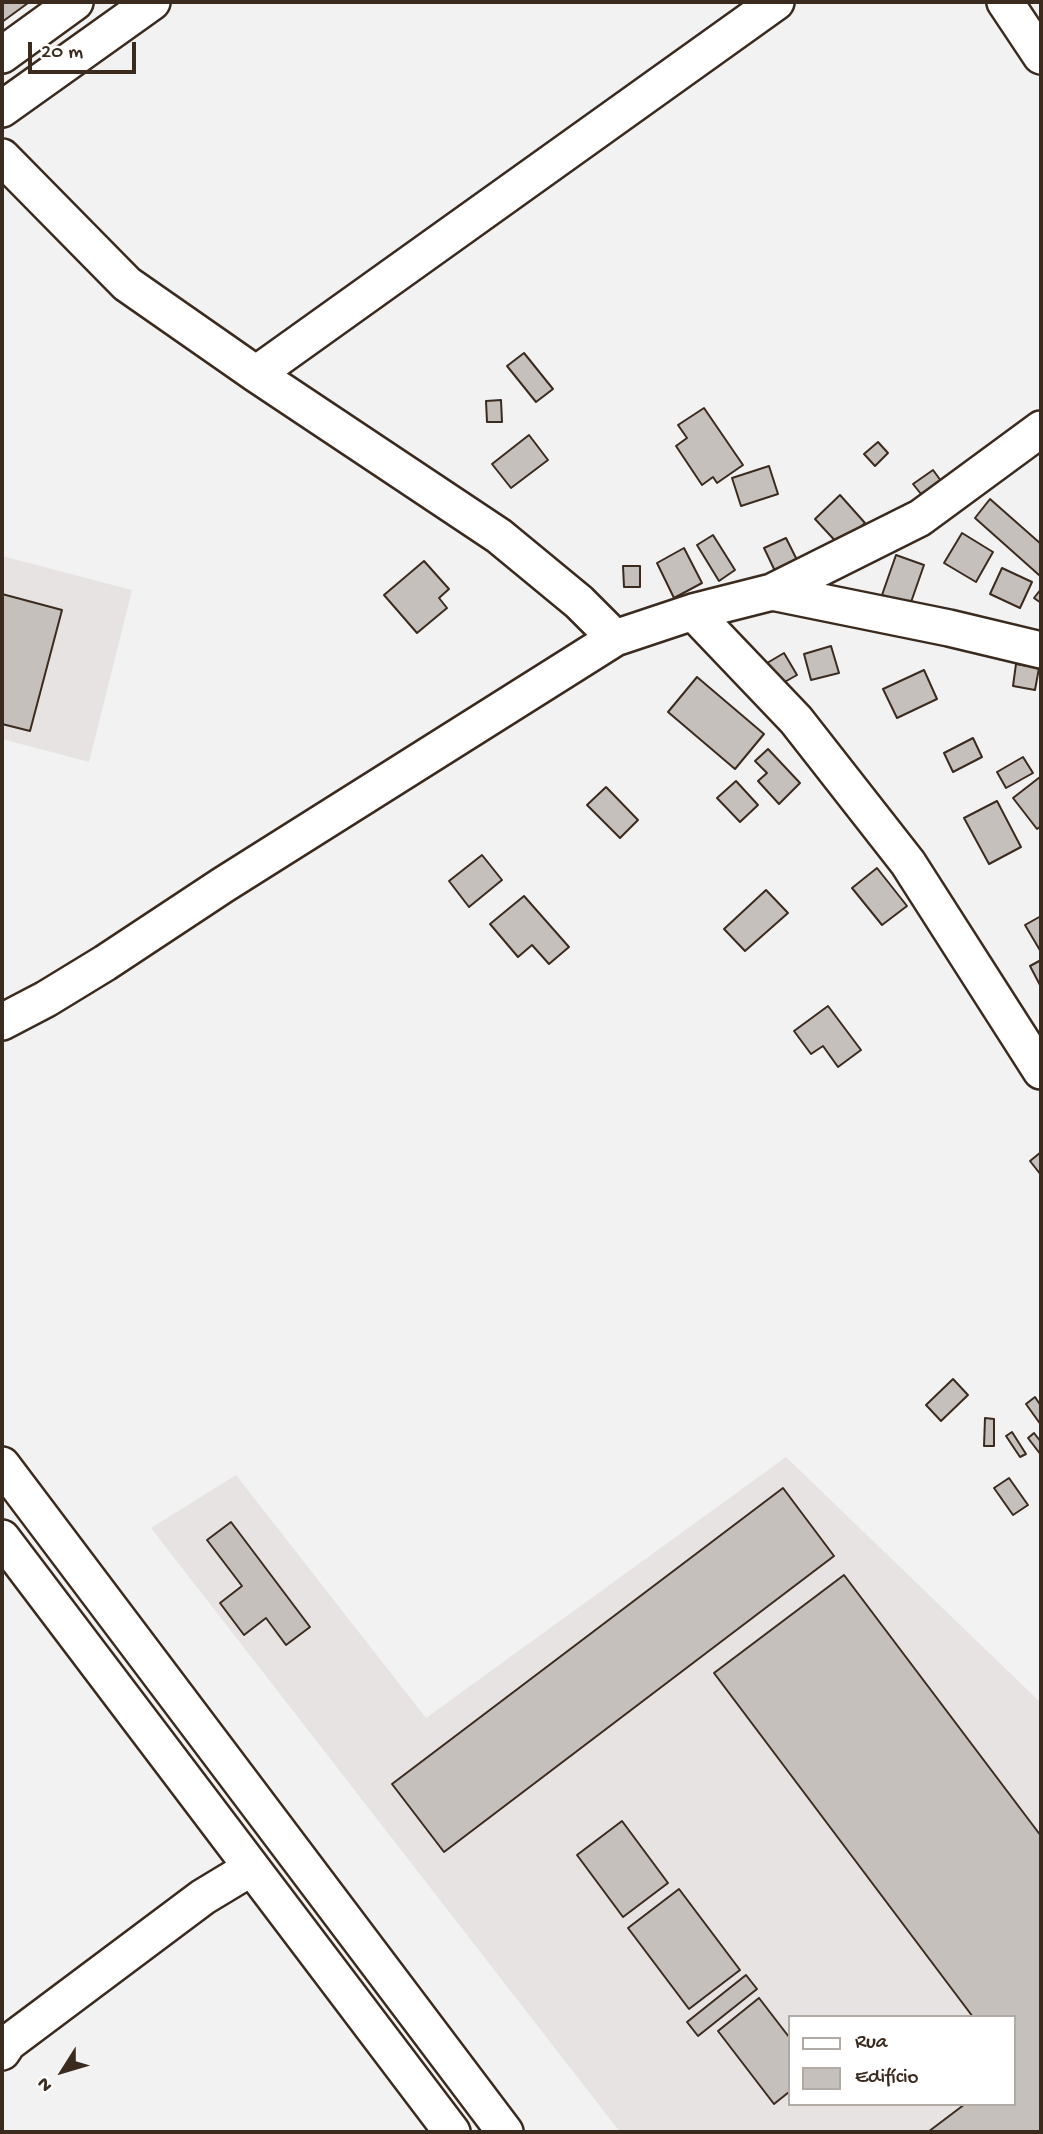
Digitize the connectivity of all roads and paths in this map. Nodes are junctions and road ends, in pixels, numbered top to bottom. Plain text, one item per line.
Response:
1 (152, 2) edge
2 (776, 2) edge
3 (1005, 2) edge
4 (73, 3) edge
5 (98, 40) junction
6 (2, 55) edge
7 (1041, 56) edge
8 (2, 109) edge
9 (2, 157) edge
10 (256, 374) junction
11 (1041, 429) edge
12 (772, 592) junction
13 (693, 612) junction
14 (615, 638) junction
15 (1041, 650) edge
16 (2, 1022) edge
17 (1041, 1071) edge
18 (2, 1465) edge
19 (2, 1538) edge
20 (251, 1868) junction
21 (2, 2052) edge
22 (452, 2132) edge
23 (505, 2132) edge

1 - 5 street
2 - 10 street
3 - 7 street
4 - 5 street
4 - 6 street
5 - 8 street
9 - 10 street
10 - 14 street
11 - 12 street
12 - 13 street
12 - 15 street
13 - 14 street
13 - 17 street
14 - 16 street
18 - 23 street
19 - 20 street
20 - 21 street
20 - 22 street

